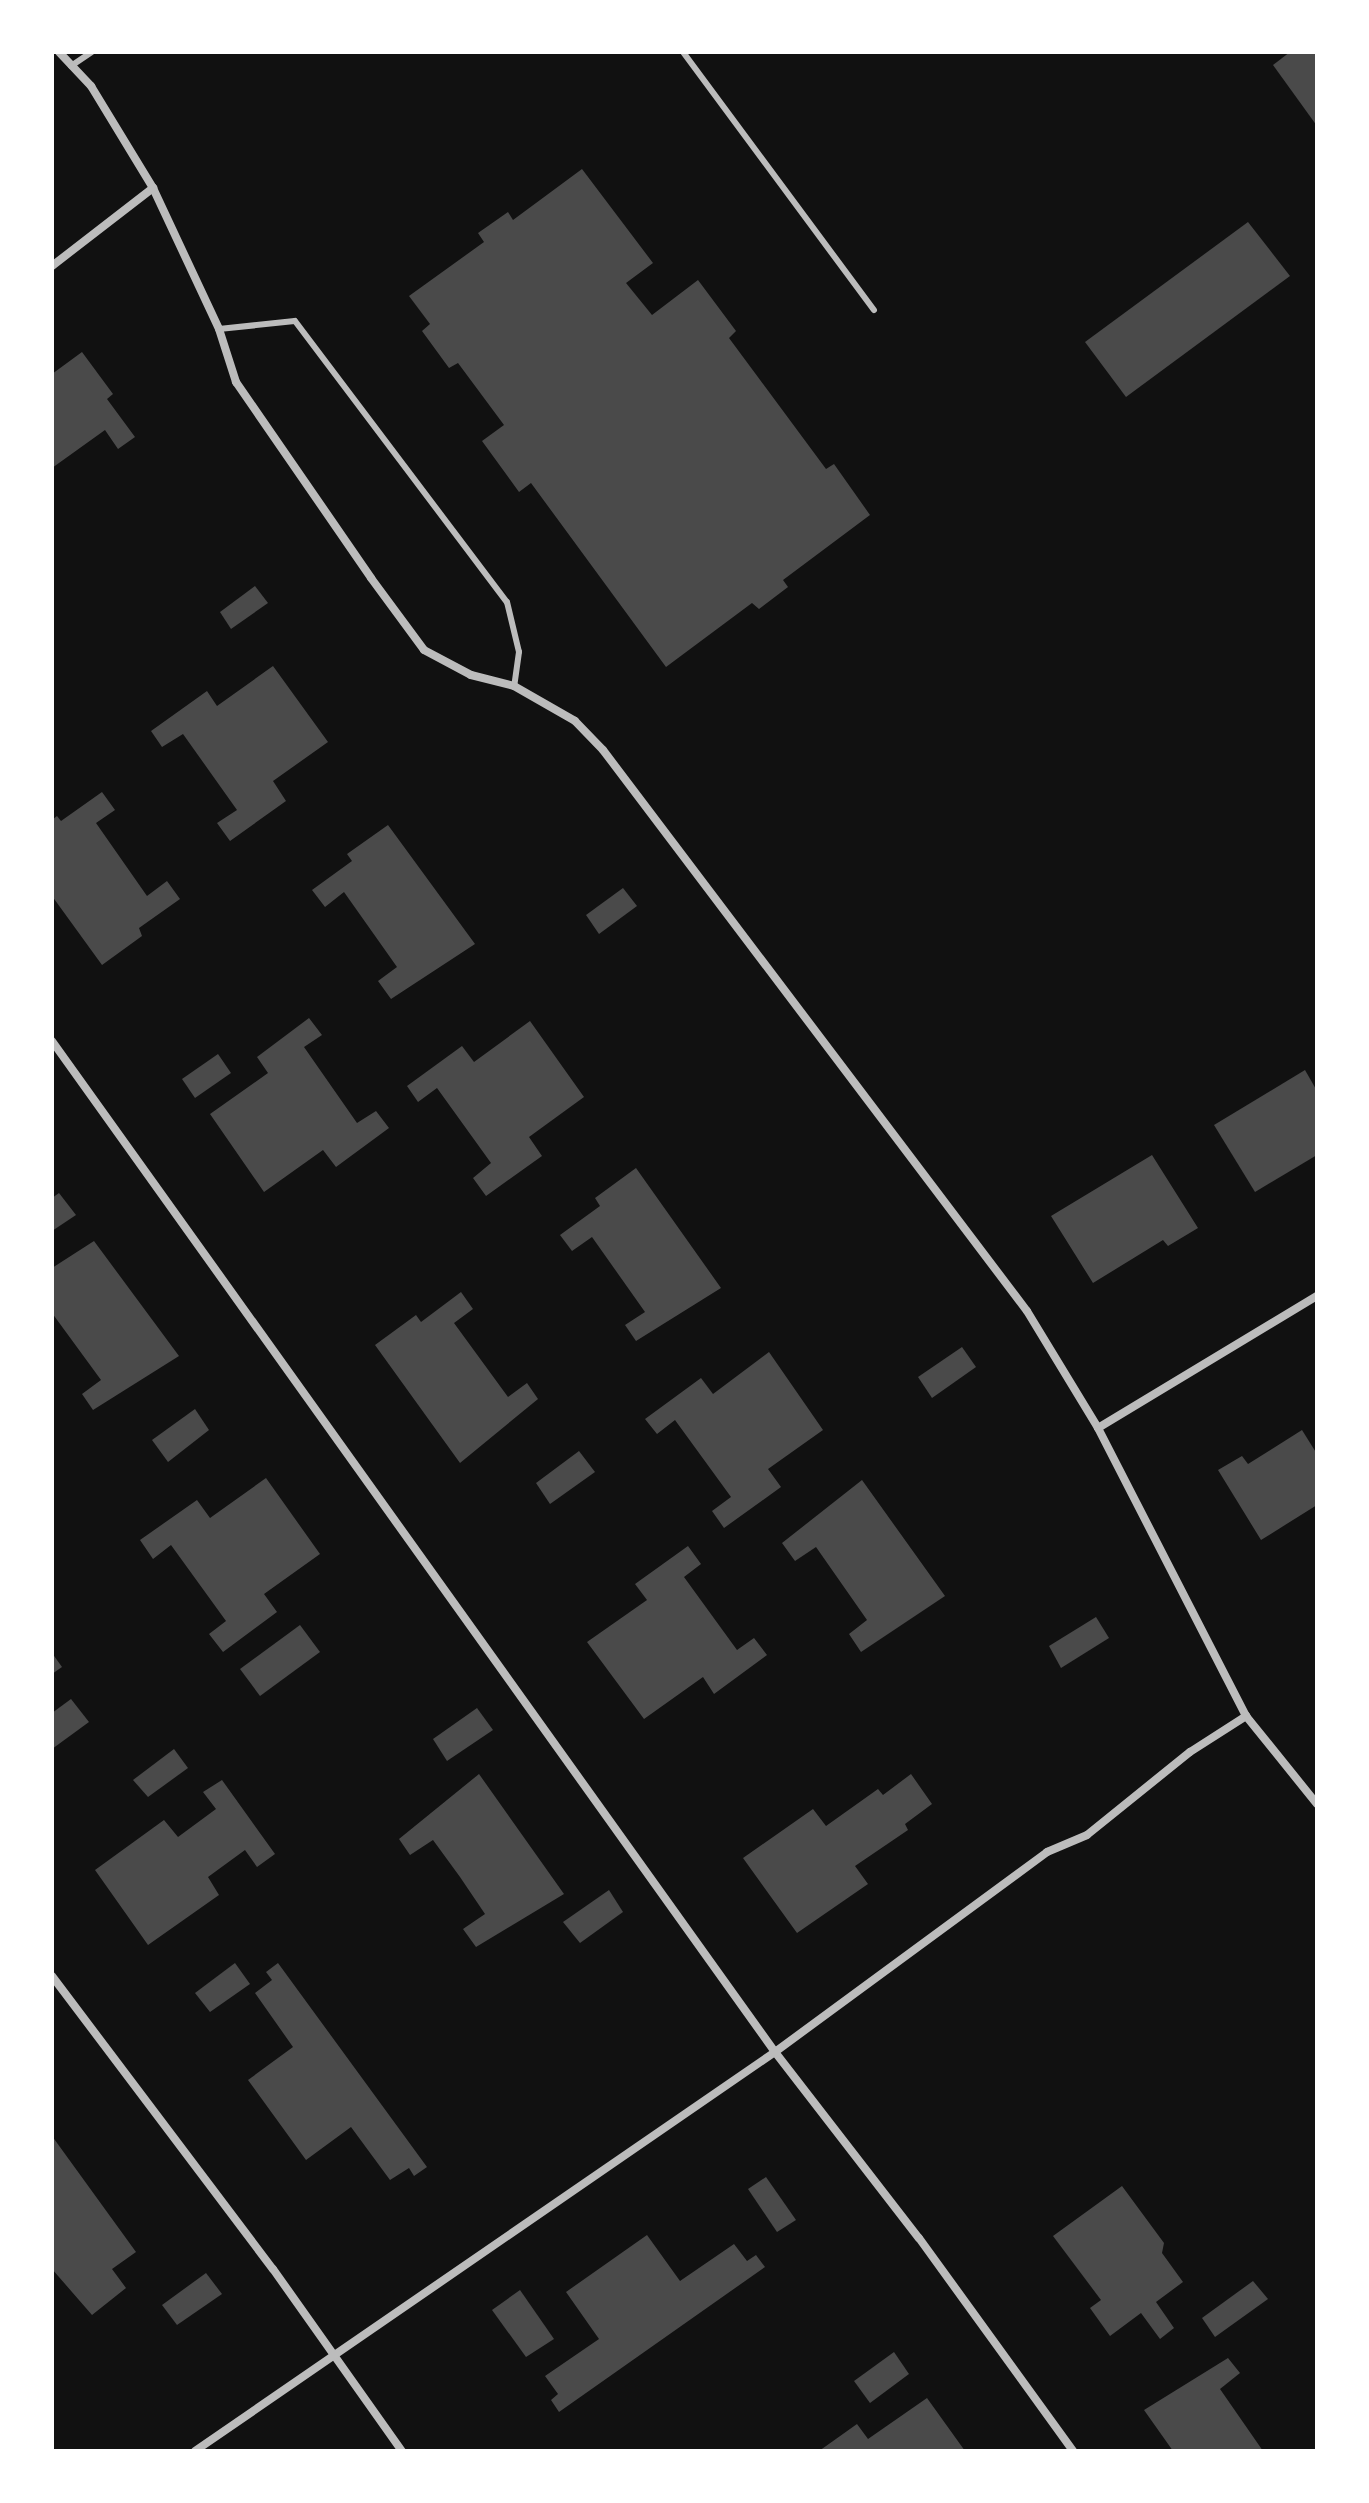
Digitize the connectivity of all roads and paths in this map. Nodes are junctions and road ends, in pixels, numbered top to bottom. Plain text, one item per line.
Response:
1 (59, 52) edge
2 (92, 52) edge
3 (683, 52) edge
4 (71, 66) junction
5 (153, 188) junction
6 (52, 266) edge
7 (874, 310) dead end
8 (219, 329) junction
9 (514, 686) junction
10 (52, 1041) edge
11 (1317, 1296) edge
12 (1098, 1428) junction
13 (1246, 1716) junction
14 (1317, 1804) edge
15 (52, 1976) edge
16 (775, 2052) junction
17 (332, 2354) junction
18 (195, 2451) edge
19 (402, 2451) edge
20 (1073, 2451) edge

1 - 4 street
2 - 4 lane
3 - 7 lane
4 - 5 street
5 - 6 street
5 - 8 street
8 - 9 street
8 - 9 lane
9 - 12 street
10 - 16 street
11 - 12 street
12 - 13 street
13 - 14 street
13 - 16 street
15 - 17 street
16 - 17 street
16 - 20 street
17 - 18 street
17 - 19 street

